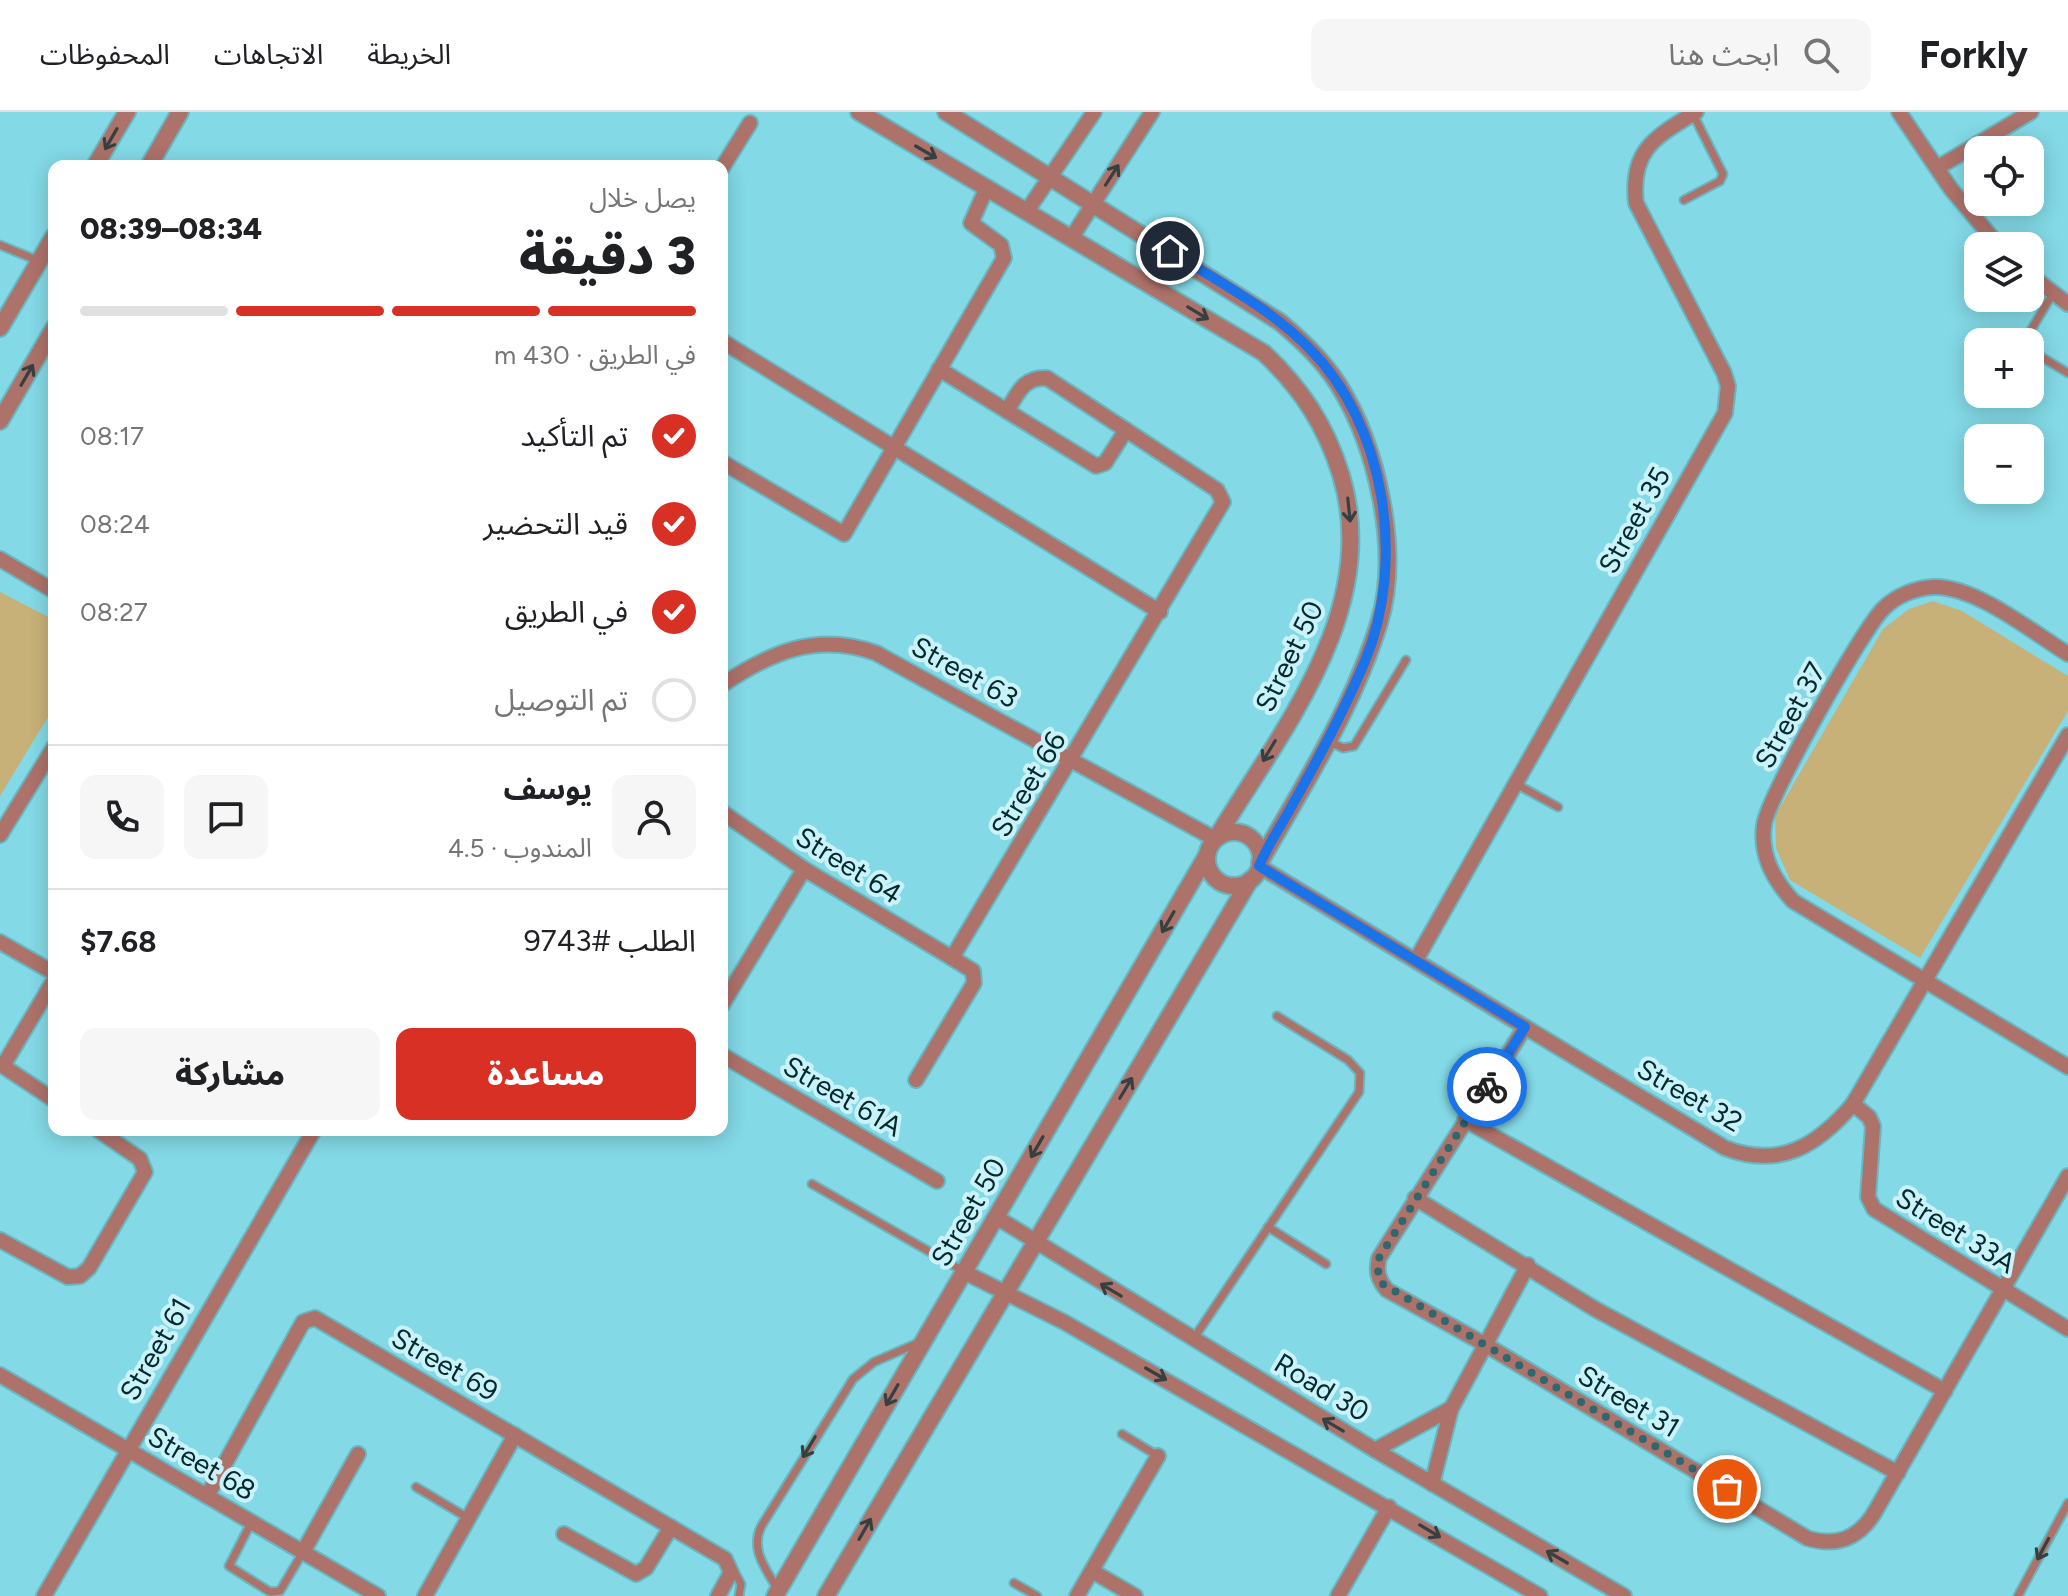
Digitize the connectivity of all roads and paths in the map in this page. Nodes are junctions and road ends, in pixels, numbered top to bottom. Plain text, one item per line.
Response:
1 (127, 112) edge
2 (180, 112) edge
3 (859, 112) edge
4 (946, 112) edge
5 (1094, 112) edge
6 (1152, 112) edge
7 (1899, 112) edge
8 (2031, 112) edge
9 (1694, 113) edge
10 (750, 123) dead end
11 (99, 160) edge
12 (152, 160) edge
13 (727, 160) edge
14 (1937, 168) junction
15 (1052, 176) junction
16 (987, 187) junction
17 (1684, 200) dead end
18 (1095, 202) junction
19 (1027, 211) junction
20 (1986, 232) edge
21 (1072, 237) junction
22 (0, 245) edge
23 (48, 246) edge
24 (39, 261) junction
25 (2044, 286) edge
26 (2053, 293) junction
27 (2068, 304) edge
28 (0, 328) edge
29 (2032, 328) edge
30 (48, 338) edge
31 (728, 345) edge
32 (2044, 358) edge
33 (939, 369) junction
34 (2068, 373) edge
35 (1007, 411) junction
36 (0, 421) edge
37 (1126, 430) junction
38 (894, 446) junction
39 (728, 466) edge
40 (0, 559) edge
41 (48, 587) edge
42 (1160, 612) junction
43 (2068, 654) edge
44 (1406, 660) dead end
45 (728, 682) edge
46 (2068, 735) edge
47 (1328, 741) junction
48 (48, 757) edge
49 (1073, 761) junction
50 (1516, 784) junction
51 (1558, 807) dead end
52 (728, 816) edge
53 (0, 835) edge
54 (1216, 838) junction
55 (1207, 855) junction
56 (804, 869) junction
57 (1257, 869) junction
58 (0, 942) edge
59 (952, 958) junction
60 (1416, 960) junction
61 (48, 970) edge
62 (1924, 979) junction
63 (48, 990) edge
64 (728, 995) edge
65 (1277, 1016) dead end
66 (1525, 1027) junction
67 (728, 1059) edge
68 (1, 1065) edge
69 (2068, 1067) edge
70 (916, 1080) dead end
71 (48, 1096) edge
72 (1853, 1104) junction
73 (1465, 1120) junction
74 (107, 1136) edge
75 (310, 1136) edge
76 (2068, 1176) edge
77 (937, 1181) dead end
78 (812, 1184) dead end
79 (1415, 1198) junction
80 (996, 1217) junction
81 (1268, 1227) junction
82 (0, 1240) edge
83 (1035, 1240) junction
84 (1326, 1264) dead end
85 (1528, 1265) junction
86 (964, 1272) junction
87 (2003, 1290) junction
88 (1003, 1294) junction
89 (2068, 1329) edge
90 (1193, 1339) junction
91 (923, 1341) junction
92 (1486, 1345) junction
93 (0, 1375) edge
94 (1945, 1391) junction
95 (1451, 1409) junction
96 (1122, 1434) dead end
97 (515, 1435) junction
98 (127, 1449) junction
99 (1375, 1450) junction
100 (358, 1454) dead end
101 (1158, 1456) joint
102 (1898, 1473) junction
103 (1432, 1484) junction
104 (416, 1487) dead end
105 (207, 1496) junction
106 (2068, 1503) edge
107 (1389, 1507) junction
108 (468, 1518) junction
109 (252, 1522) junction
110 (671, 1527) junction
111 (564, 1534) dead end
112 (303, 1552) junction
113 (730, 1564) junction
114 (1092, 1571) junction
115 (1014, 1583) dead end
116 (776, 1593) edge
117 (44, 1596) edge
118 (378, 1596) edge
119 (426, 1596) edge
120 (718, 1596) edge
121 (739, 1596) edge
122 (826, 1596) edge
123 (1037, 1596) edge
124 (1077, 1596) edge
125 (1135, 1596) edge
126 (1338, 1596) edge
127 (1540, 1596) edge
128 (1624, 1596) edge
129 (2018, 1596) edge

1 -> 11 street
2 - 12 street
3 -> 16 street, Street 50
4 - 15 street
5 - 15 street
18 -> 6 street
7 - 14 street
8 - 14 street
9 - 17 lane
9 - 50 street, Street 35
10 - 13 street
14 - 20 street
15 - 18 street
15 - 19 street
16 - 19 street, Street 50
16 - 33 street
18 - 21 street
18 - 47 street
19 - 21 street, Street 50
21 -> 54 street, Street 50
22 - 24 lane
23 - 24 street
24 - 28 street
25 - 26 street
26 - 27 street
26 - 29 lane
36 -> 30 street
31 - 38 street
32 - 34 lane
33 - 35 street
33 - 38 street
35 - 37 street
35 - 37 street
37 - 42 street, Street 66
38 - 39 street
38 - 42 street
40 - 41 street
42 - 49 street, Street 66
43 - 62 street, Street 37
44 - 47 lane
45 - 49 street, Street 63
46 - 62 street, Street 32
47 - 57 street
48 - 53 street
49 - 54 street, Street 63
49 - 59 street, Street 66
50 - 51 lane
50 - 60 street, Street 35
52 - 56 street, Street 64
54 - 55 street
54 - 57 street
55 - 57 street
55 -> 80 street, Street 50
56 - 59 street, Street 64
56 - 64 street
57 - 60 street, Street 32
83 -> 57 street
58 - 61 street
59 - 70 street
60 - 66 street, Street 32
62 - 69 street, Street 37
62 - 72 street, Street 32
63 - 68 street
65 - 81 lane
66 - 72 street, Street 32
66 - 73 street
67 - 77 street, Street 61A
68 - 71 street
72 - 87 street, Street 33A
73 - 79 street
73 - 94 street
74 - 82 street
75 - 98 street, Street 61
76 - 87 street, Street 31
78 - 86 lane
79 - 85 street
79 - 92 street, Street 31
80 - 83 street, Road 30
80 - 86 street, Street 50
81 - 84 lane
81 - 90 lane
83 - 88 street
90 -> 83 street, Road 30
85 - 92 street
85 - 102 street
86 - 88 street
86 - 91 street, Street 50
87 - 89 street, Street 33A
87 - 94 street, Street 31
88 -> 107 street
122 -> 88 street
99 -> 90 street, Road 30
91 -> 116 street, Street 50
91 -> 116 lane
92 - 95 street
92 - 102 street, Street 31
93 - 98 street, Street 68
94 - 102 street, Street 31
95 - 99 street
95 - 103 street
96 - 101 lane
97 - 105 street, Street 69
97 - 108 street
97 - 110 street, Street 69
98 - 105 street, Street 68
98 - 117 street, Street 61
99 - 103 street, Road 30
100 - 112 street
101 - 114 street
128 -> 103 street, Road 30
104 - 108 lane
105 - 109 street, Street 68
106 -> 129 lane
107 - 126 street
107 -> 127 street
108 - 119 street
109 - 112 street, Street 68
109 - 112 lane
110 - 111 street
110 - 113 street, Street 69
112 - 118 street, Street 68
113 - 120 street
113 - 121 lane
114 - 124 street
114 - 125 street
115 - 123 lane

